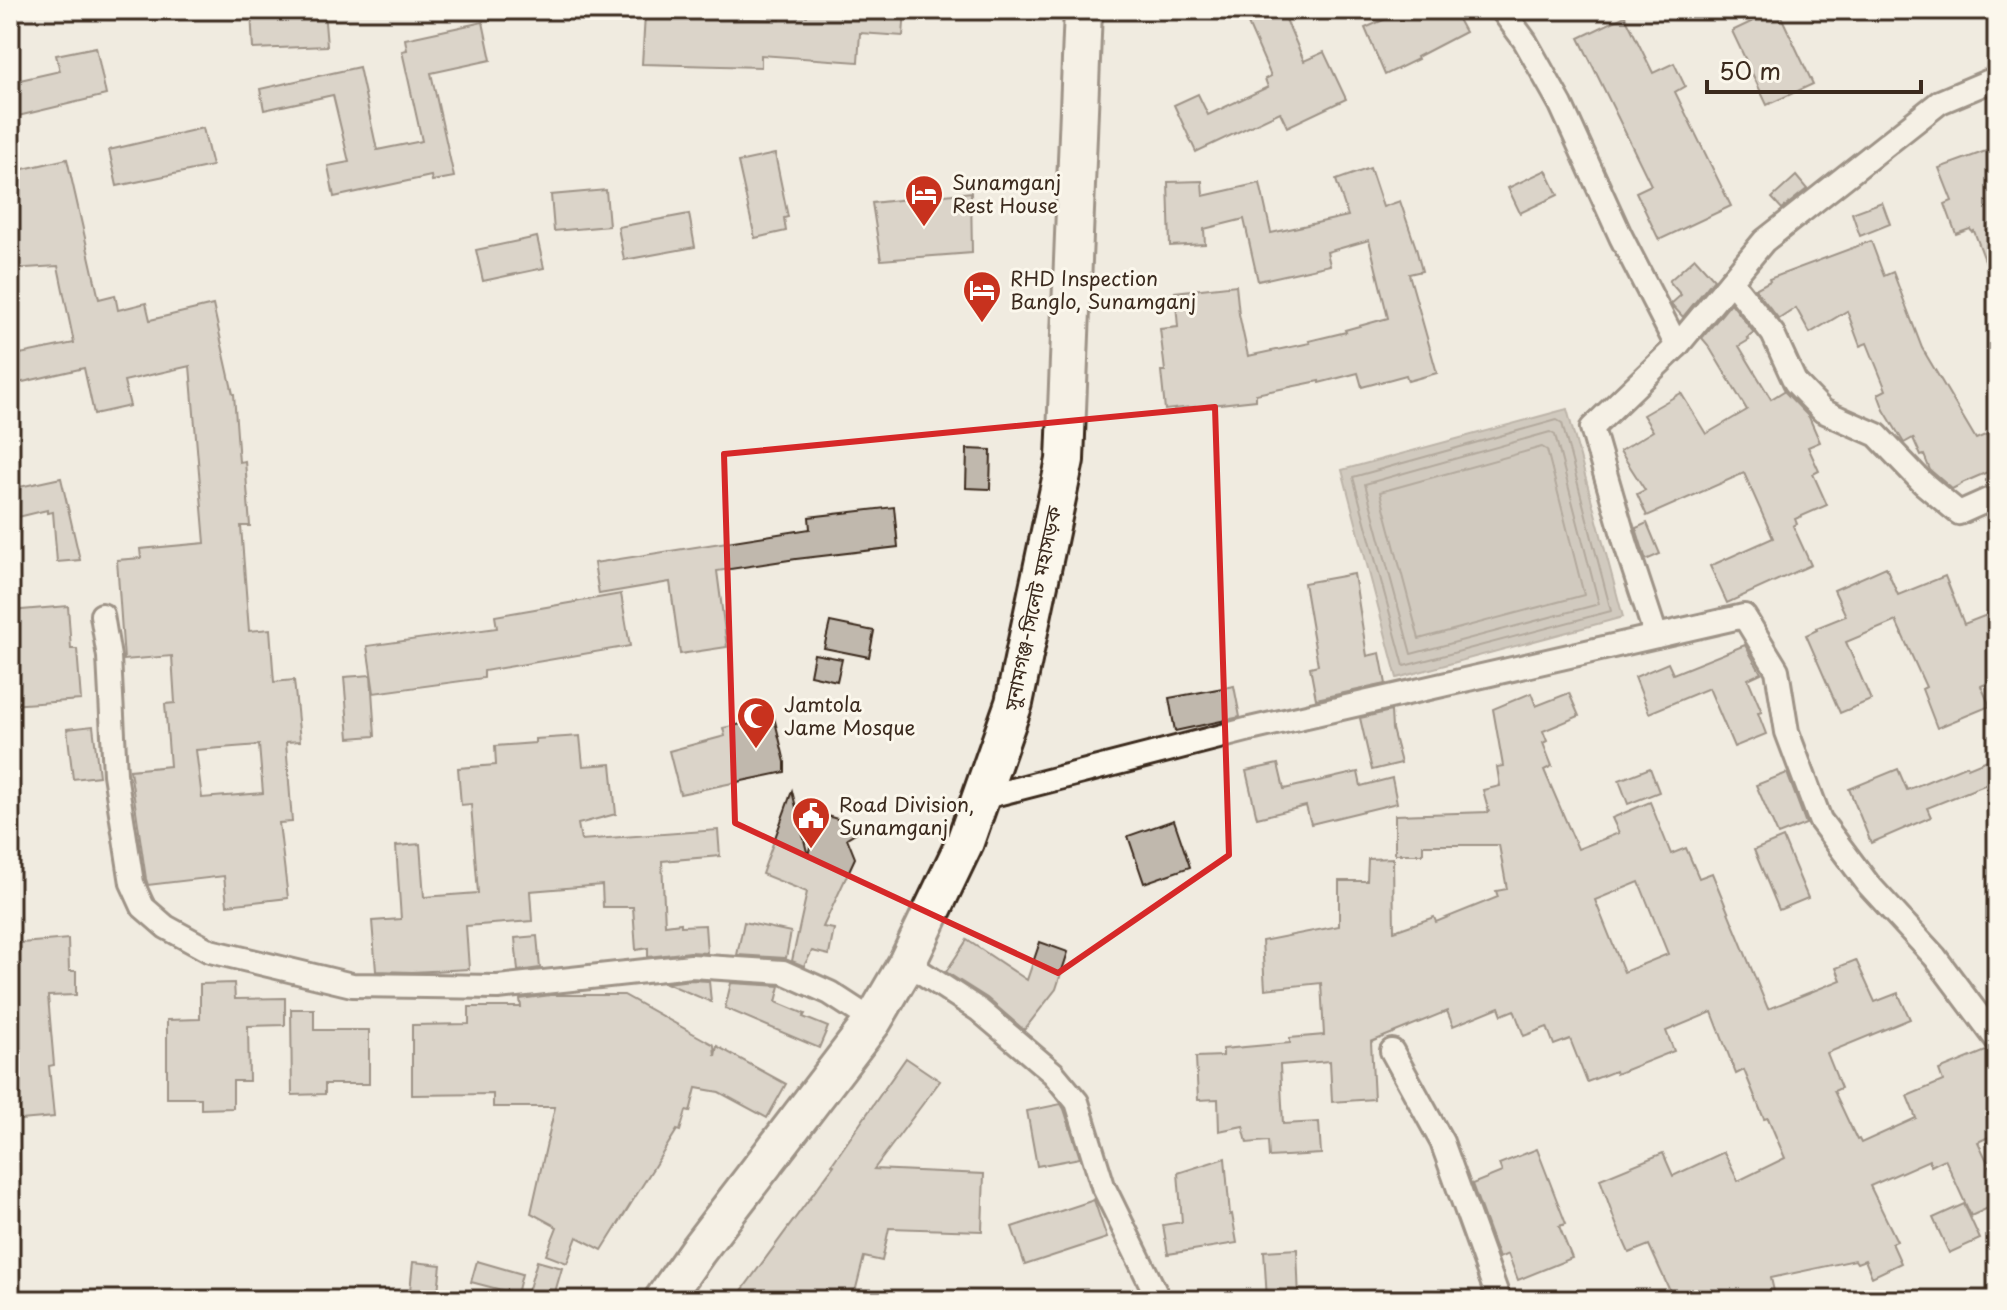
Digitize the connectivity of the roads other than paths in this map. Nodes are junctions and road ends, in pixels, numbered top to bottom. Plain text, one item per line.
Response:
1 (1083, 10) edge
2 (1502, 10) edge
3 (1997, 78) edge
4 (1731, 281) junction
5 (1677, 346) junction
6 (1997, 496) edge
7 (102, 615) dead end
8 (1656, 636) junction
9 (981, 798) junction
10 (907, 963) junction
11 (873, 1021) junction
12 (1997, 1040) edge
13 (1392, 1051) dead end
14 (663, 1300) edge
15 (1159, 1300) edge
16 (1499, 1300) edge

1 - 9 main road, সুনামগঞ্জ-সিলেট মহাসড়ক
2 - 5 street
3 - 4 street
4 - 5 street
4 - 6 street
5 - 8 street
7 - 11 street
8 - 9 street
8 - 12 street
9 - 10 main road, সুনামগঞ্জ-সিলেট মহাসড়ক
10 - 11 main road, সুনামগঞ্জ-সিলেট মহাসড়ক
10 - 15 street
11 - 14 main road, সুনামগঞ্জ-সিলেট মহাসড়ক
13 - 16 street

